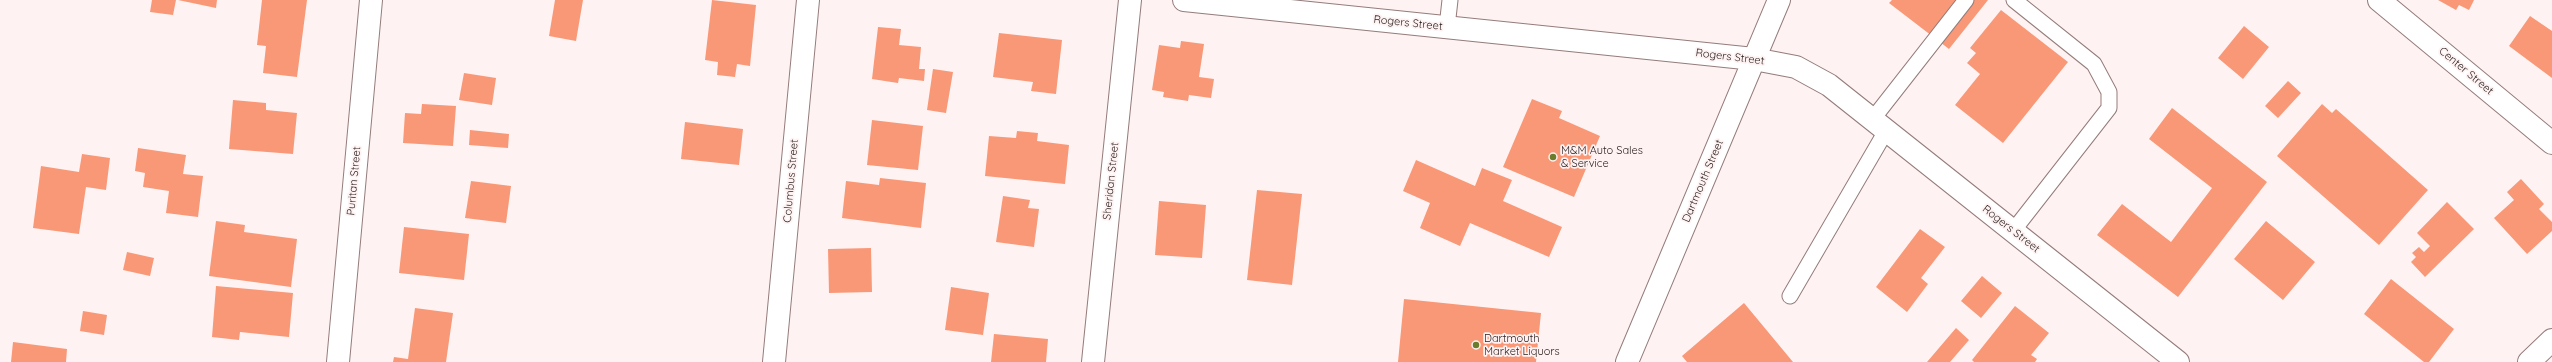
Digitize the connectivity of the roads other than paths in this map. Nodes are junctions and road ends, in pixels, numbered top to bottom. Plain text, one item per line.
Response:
1 (371, 0) edge
2 (808, 0) edge
3 (1130, 0) edge
4 (1184, 0) edge
5 (1450, 0) edge
6 (1779, 0) edge
7 (1966, 0) edge
8 (2014, 0) edge
9 (2380, 0) edge
10 (1207, 1) edge
11 (1447, 27) junction
12 (1754, 59) junction
13 (1879, 125) junction
14 (2552, 143) edge
15 (2013, 231) junction
16 (1790, 296) dead end
17 (2552, 340) edge
18 (338, 362) edge
19 (774, 362) edge
20 (1092, 362) edge
21 (1627, 362) edge
22 (2178, 362) edge
23 (2529, 362) edge

1 - 18 street, Puritan Street
2 - 19 street, Columbus Street
3 - 20 street, Sheridan Street
4 - 10 street, Rogers Street
5 - 11 lane
6 - 12 street, Dartmouth Street
7 - 13 lane
8 - 15 lane
9 - 14 street, Center Street
10 - 11 street, Rogers Street
11 - 12 street, Rogers Street
12 - 13 street, Rogers Street
12 - 21 street, Dartmouth Street
13 - 15 street, Rogers Street
13 - 16 lane
15 - 22 street, Rogers Street
17 - 23 street

